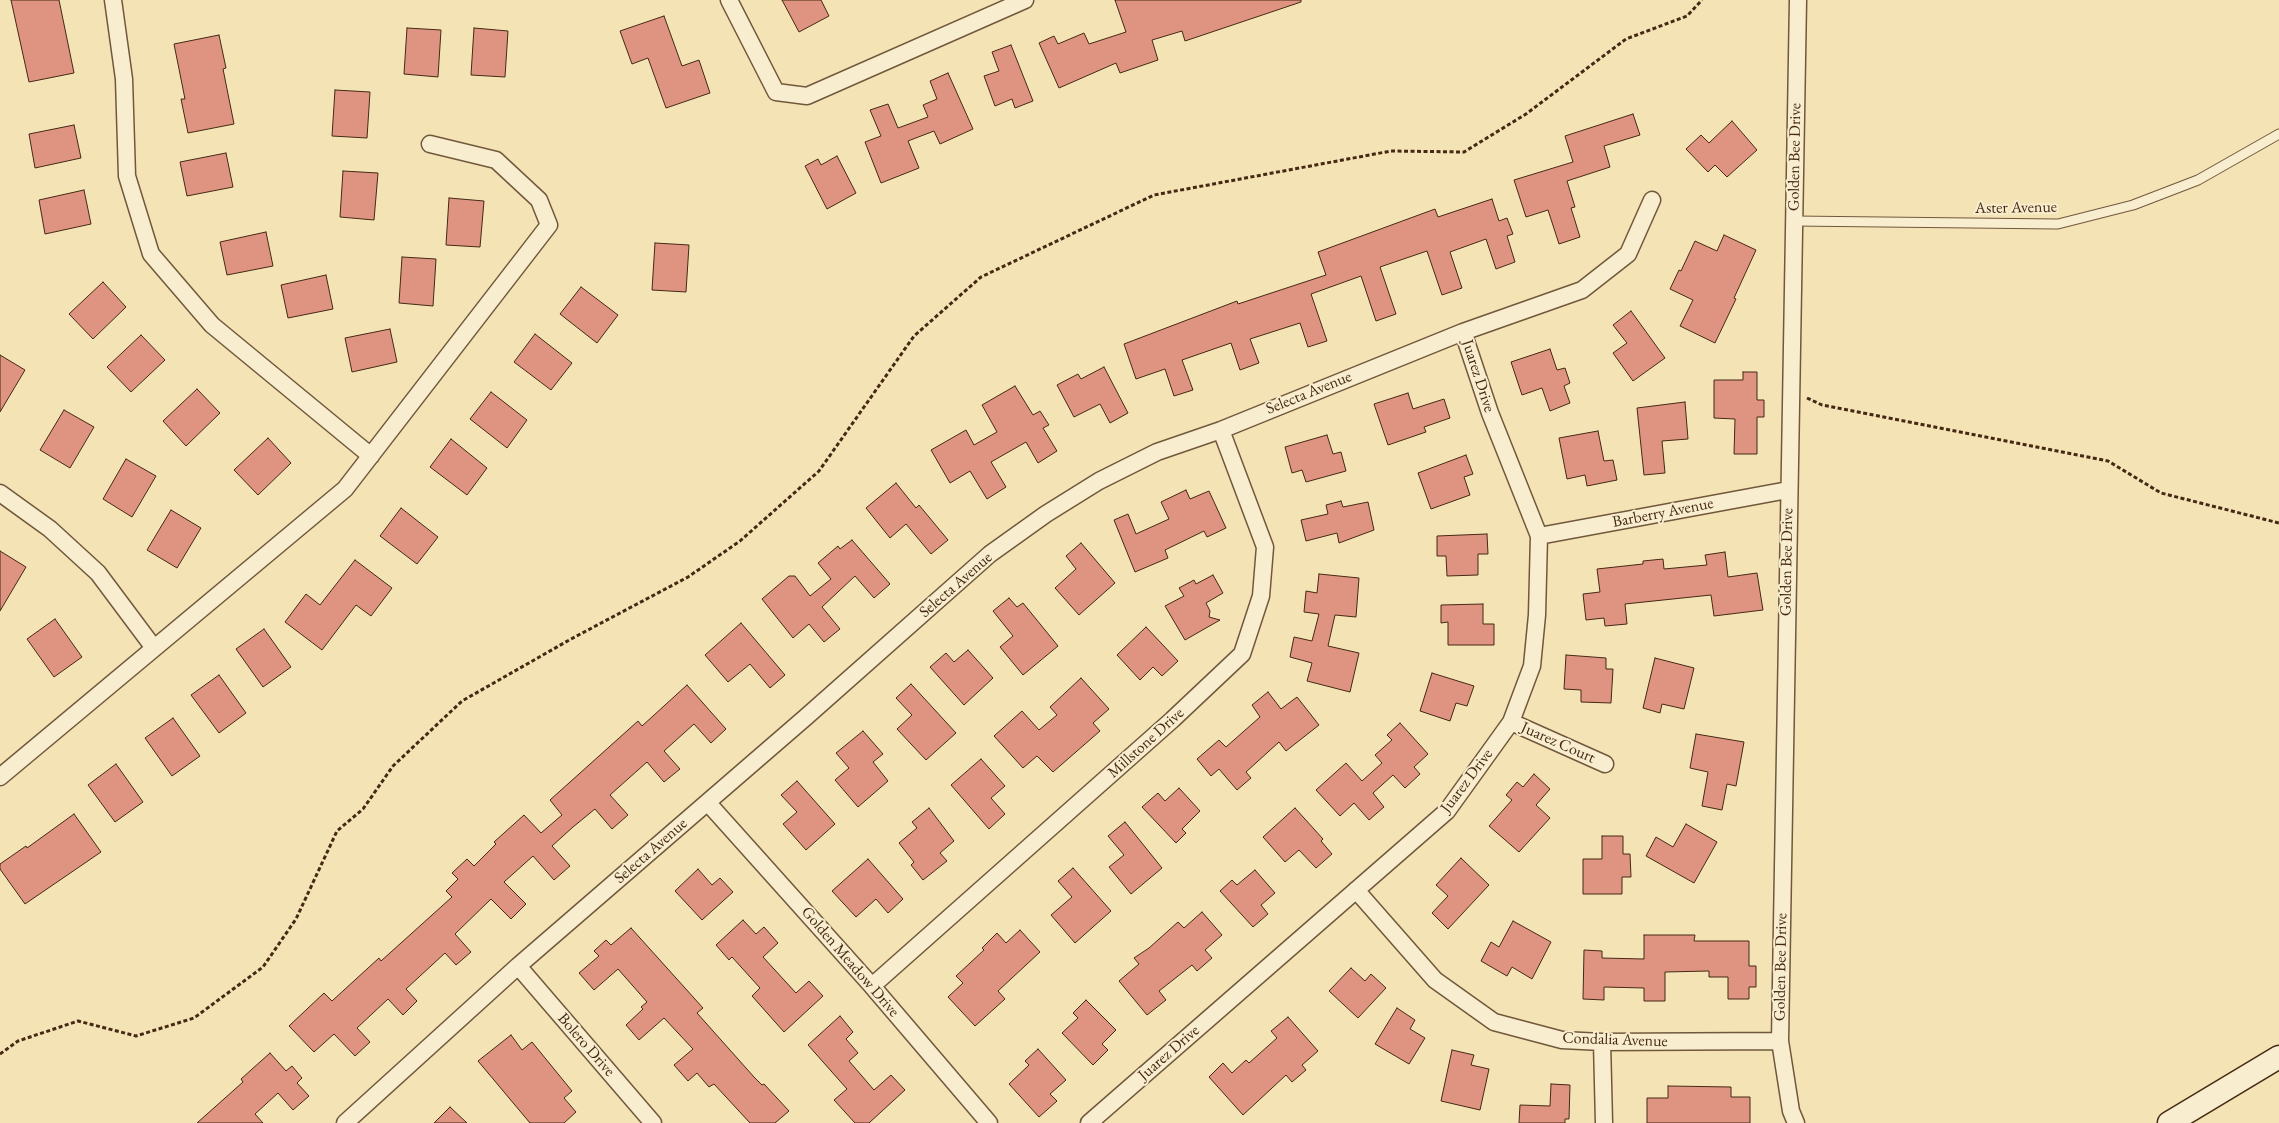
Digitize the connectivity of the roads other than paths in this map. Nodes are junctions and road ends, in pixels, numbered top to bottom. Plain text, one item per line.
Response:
1 (113, 0) edge
2 (730, 0) edge
3 (1022, 0) edge
4 (1798, 0) edge
5 (2279, 134) edge
6 (430, 144) dead end
7 (1652, 200) dead end
8 (1794, 222) junction
9 (1463, 332) junction
10 (1221, 430) junction
11 (371, 456) junction
12 (1788, 490) junction
13 (0, 493) edge
14 (1539, 536) junction
15 (154, 648) junction
16 (1511, 722) junction
17 (1606, 764) dead end
18 (0, 777) edge
19 (708, 803) junction
20 (1356, 890) junction
21 (518, 966) junction
22 (872, 986) junction
23 (1780, 1041) junction
24 (1602, 1042) junction
25 (2279, 1057) edge
26 (345, 1123) edge
27 (653, 1123) edge
28 (989, 1123) edge
29 (1090, 1123) edge
30 (1604, 1123) edge
31 (1796, 1123) edge
32 (2169, 1123) edge

1 - 11 street
2 - 3 street
4 - 8 street, Golden Bee Drive
5 - 8 lane, Aster Avenue
6 - 11 street
7 - 9 street, Selecta Avenue
8 - 12 street, Golden Bee Drive
9 - 10 street, Selecta Avenue
9 - 14 street, Juarez Drive
10 - 19 street, Selecta Avenue
10 - 22 street, Millstone Drive
11 - 15 street
12 - 14 street, Barberry Avenue
12 - 23 street, Golden Bee Drive
13 - 15 street
14 - 16 street, Juarez Drive
15 - 18 street
16 - 17 street, Juarez Court
16 - 20 street, Juarez Drive
19 - 21 street, Selecta Avenue
19 - 22 street, Golden Meadow Drive
20 - 24 street, Condalia Avenue
20 - 29 street, Juarez Drive
21 - 26 street, Selecta Avenue
21 - 27 street, Bolero Drive
22 - 28 street, Golden Meadow Drive
23 - 24 street, Condalia Avenue
23 - 31 street, Golden Bee Drive
24 - 30 street
25 - 32 main road

